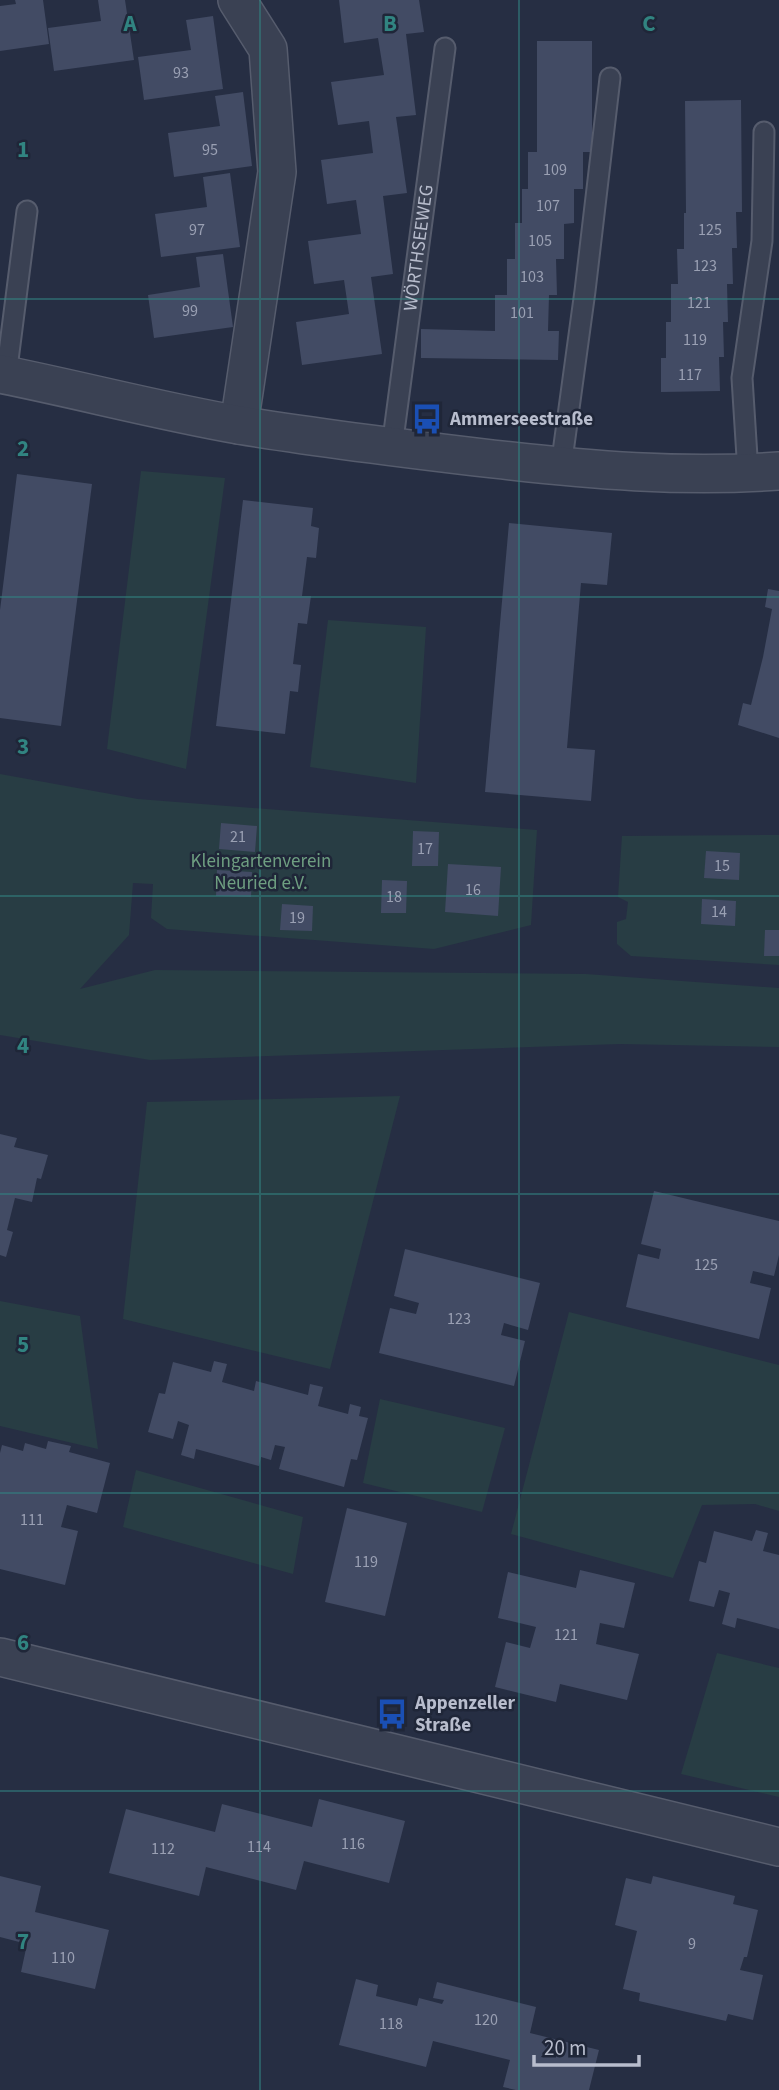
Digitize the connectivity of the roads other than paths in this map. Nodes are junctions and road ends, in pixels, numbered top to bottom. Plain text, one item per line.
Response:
1 (237, 0) edge
2 (445, 48) dead end
3 (610, 78) dead end
4 (764, 132) dead end
5 (27, 211) dead end
6 (3, 375) edge
7 (239, 425) junction
8 (392, 447) junction
9 (561, 467) junction
10 (763, 472) edge
11 (0, 1657) edge
12 (779, 1847) edge

1 - 7 street
2 - 8 lane, WÖRTHSEEWEG
3 - 9 lane
4 - 10 lane
5 - 6 lane
6 - 7 street
7 - 8 street
8 - 9 street
9 - 10 street
11 - 12 street

